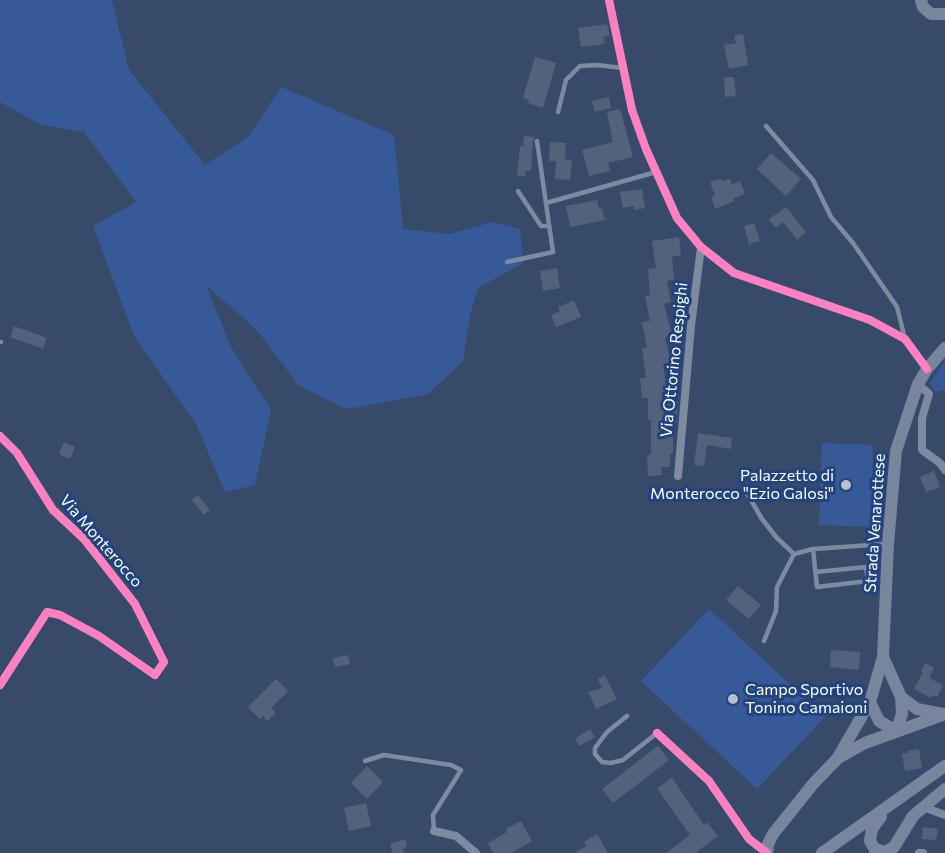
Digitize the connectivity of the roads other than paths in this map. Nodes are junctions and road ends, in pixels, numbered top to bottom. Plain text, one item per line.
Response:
1 (609, 0) edge
2 (921, 0) edge
3 (945, 14) edge
4 (622, 68) junction
5 (558, 112) dead end
6 (766, 126) dead end
7 (537, 141) dead end
8 (656, 172) junction
9 (518, 191) dead end
10 (546, 203) junction
11 (549, 226) junction
12 (701, 247) junction
13 (507, 262) dead end
14 (905, 339) junction
15 (945, 348) edge
16 (929, 367) junction
17 (918, 384) junction
18 (0, 435) edge
19 (945, 470) edge
20 (678, 476) dead end
21 (744, 488) dead end
22 (888, 544) junction
23 (813, 549) junction
24 (794, 554) junction
25 (816, 572) junction
26 (764, 641) dead end
27 (883, 657) junction
28 (0, 685) edge
29 (902, 697) junction
30 (870, 702) junction
31 (945, 714) edge
32 (627, 716) dead end
33 (896, 731) junction
34 (657, 733) joint
35 (837, 759) junction
36 (365, 761) dead end
37 (945, 766) edge
38 (945, 789) edge
39 (889, 807) junction
40 (923, 807) junction
41 (945, 815) edge
42 (434, 831) joint
43 (476, 853) edge
44 (767, 853) edge
45 (822, 853) edge
46 (884, 853) edge

1 - 4 street
2 - 3 main road
4 - 5 lane
4 - 8 street
6 - 14 lane
7 - 10 lane
8 - 10 lane
8 - 12 street
9 - 11 lane
10 - 11 lane
11 - 13 lane
12 - 14 street
12 - 20 street, Via Ottorino Respighi
14 - 16 street
15 - 16 main road, Strada Venarottese
16 - 17 main road, Strada Venarottese
17 - 19 street
17 - 22 main road, Strada Venarottese
18 - 28 street, Via Monterocco
21 - 24 lane
22 - 23 lane
22 - 27 main road, Strada Venarottese
23 - 24 lane
23 - 25 lane
24 - 26 lane
25 - 25 lane
27 - 29 main road, Strada Venarottese
27 - 30 main road, Strada Venarottese
29 - 31 main road, Strada Venarottese
29 - 33 main road
30 - 33 main road
30 - 35 main road, Strada Venarottese
31 - 33 main road, Strada Venarottese
32 - 34 lane
33 - 35 main road, Strada Venarottese
34 - 44 street
35 - 44 main road, Strada Venarottese
36 - 42 lane
37 - 39 main road
38 - 40 main road
39 - 45 main road
39 - 46 main road
40 - 41 street
40 - 46 main road
42 - 43 street

